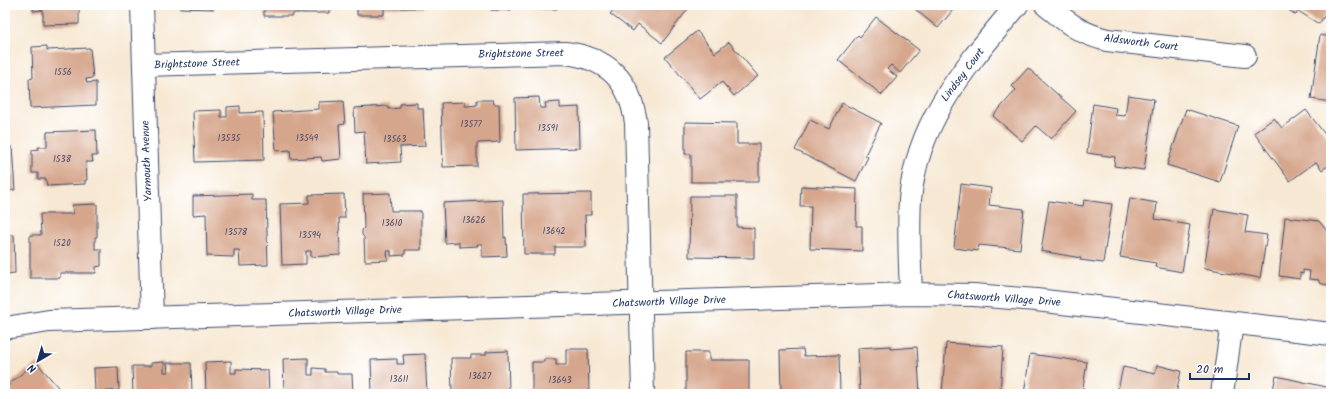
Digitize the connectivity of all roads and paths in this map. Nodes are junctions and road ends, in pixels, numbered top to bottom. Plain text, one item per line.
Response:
1 (142, 5) edge
2 (1018, 5) edge
3 (1046, 5) edge
4 (1245, 56) dead end
5 (144, 66) junction
6 (911, 294) junction
7 (641, 303) junction
8 (152, 318) junction
9 (1232, 323) junction
10 (5, 328) edge
11 (1331, 334) edge
12 (643, 394) edge
13 (1222, 394) edge

1 - 5 street, Yarmouth Avenue
2 - 6 street, Lindsey Court
3 - 4 street, Aldsworth Court
5 - 7 street, Brightstone Street
5 - 8 street, Yarmouth Avenue
6 - 7 street, Chatsworth Village Drive
6 - 9 street, Chatsworth Village Drive
7 - 8 street, Chatsworth Village Drive
7 - 12 street, Brightstone Street
8 - 10 street, Chatsworth Village Drive
9 - 11 street, Chatsworth Village Drive
9 - 13 street

